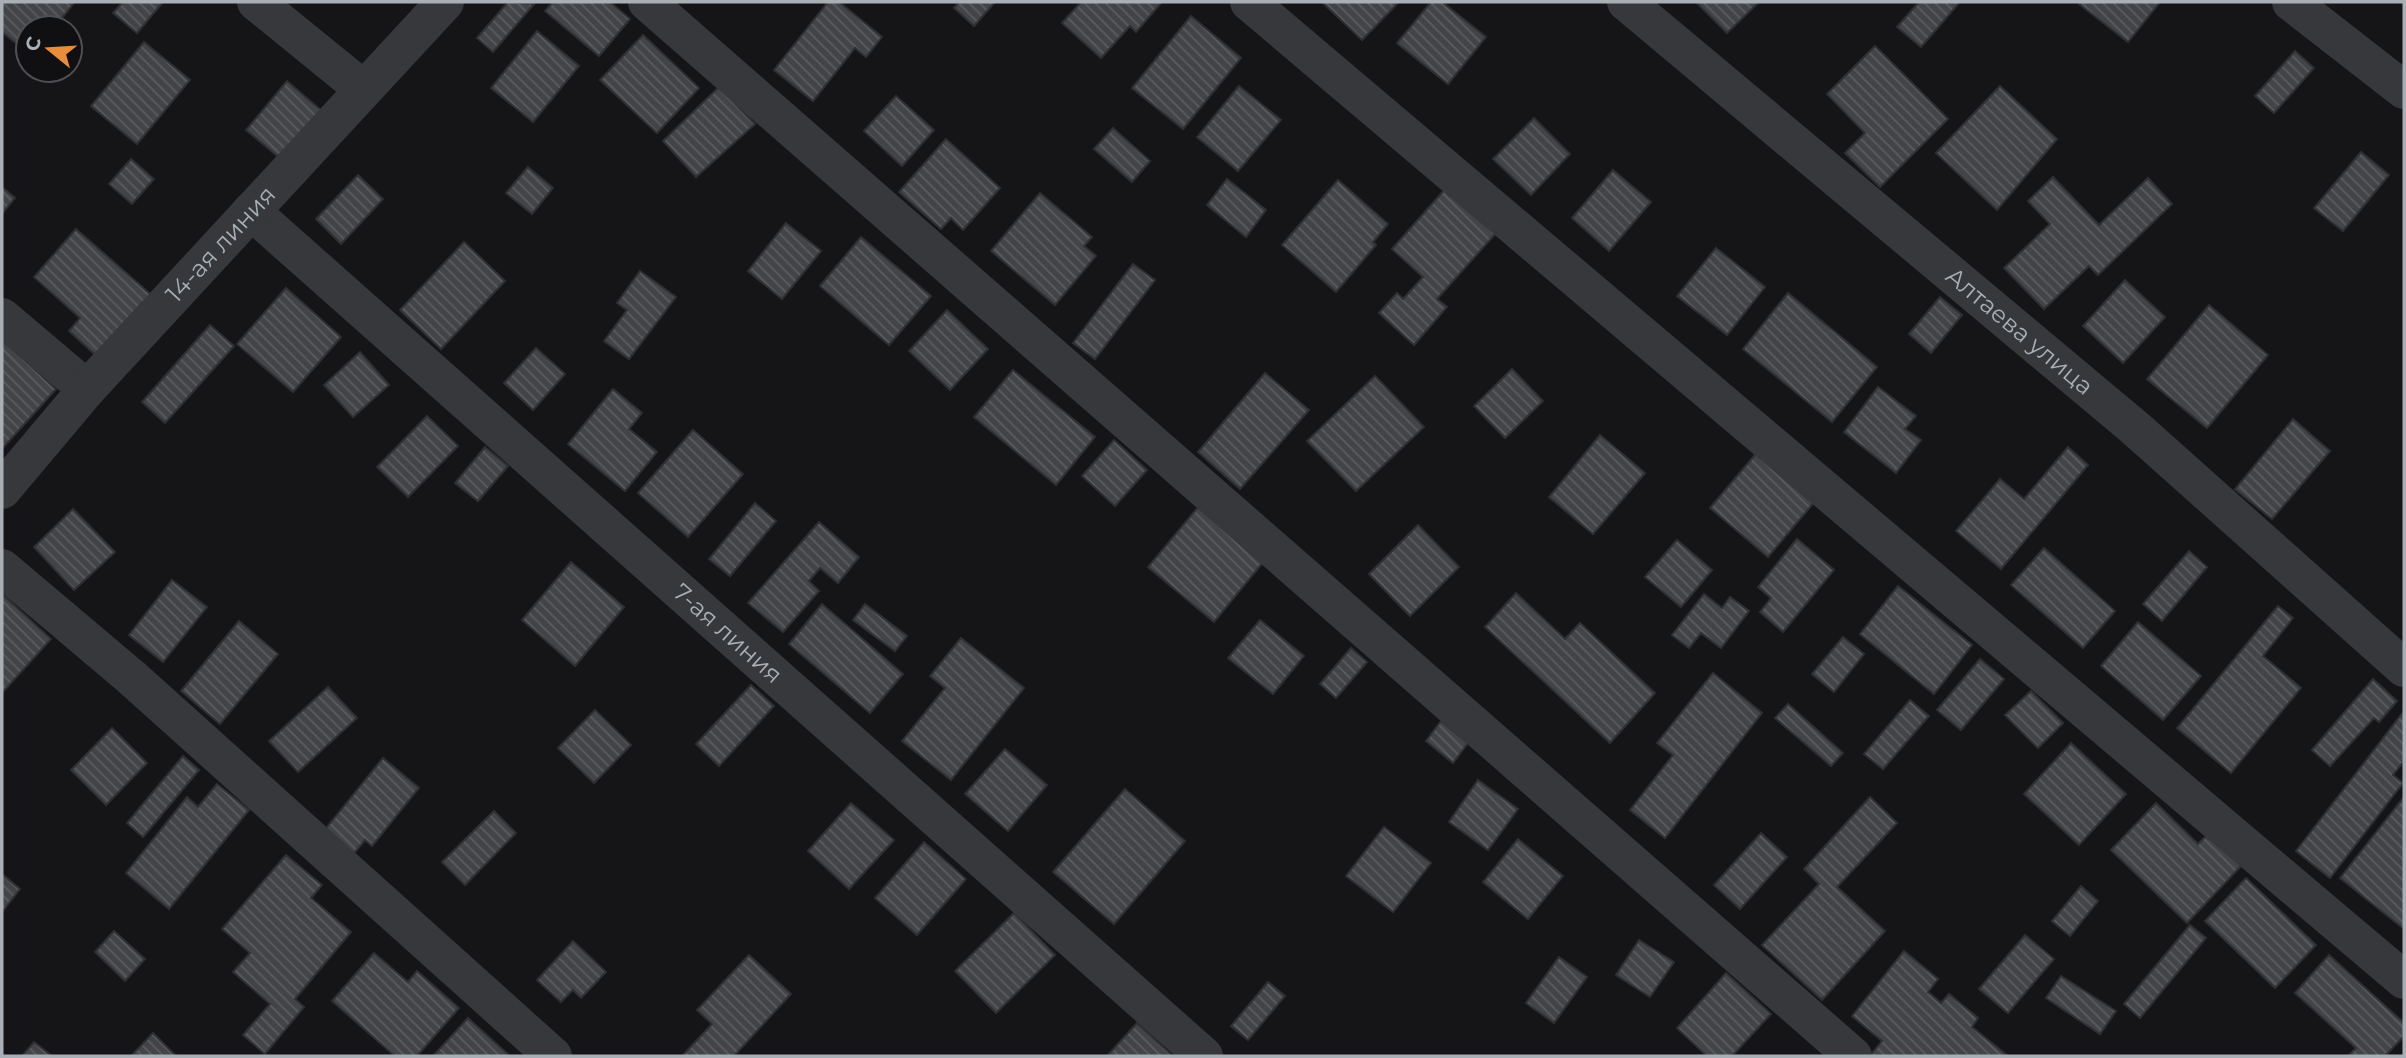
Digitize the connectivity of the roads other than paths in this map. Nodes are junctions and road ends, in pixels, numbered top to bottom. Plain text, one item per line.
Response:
1 (256, 2) edge
2 (444, 2) edge
3 (647, 2) edge
4 (1249, 2) edge
5 (1626, 2) edge
6 (2291, 2) edge
7 (363, 89) junction
8 (2404, 90) edge
9 (251, 211) junction
10 (2, 317) edge
11 (87, 389) junction
12 (2, 490) edge
13 (2, 568) edge
14 (2404, 668) edge
15 (2404, 980) edge
16 (553, 1056) edge
17 (1204, 1056) edge
18 (1853, 1056) edge

1 - 7 street
2 - 7 street, 14-ая линия
3 - 18 street
4 - 15 street
5 - 14 street, Алтаева улица
6 - 8 street
7 - 9 street, 14-ая линия
9 - 11 street, 14-ая линия
9 - 17 street, 7-ая линия
10 - 11 street
11 - 12 street, 14-ая линия
13 - 16 street

